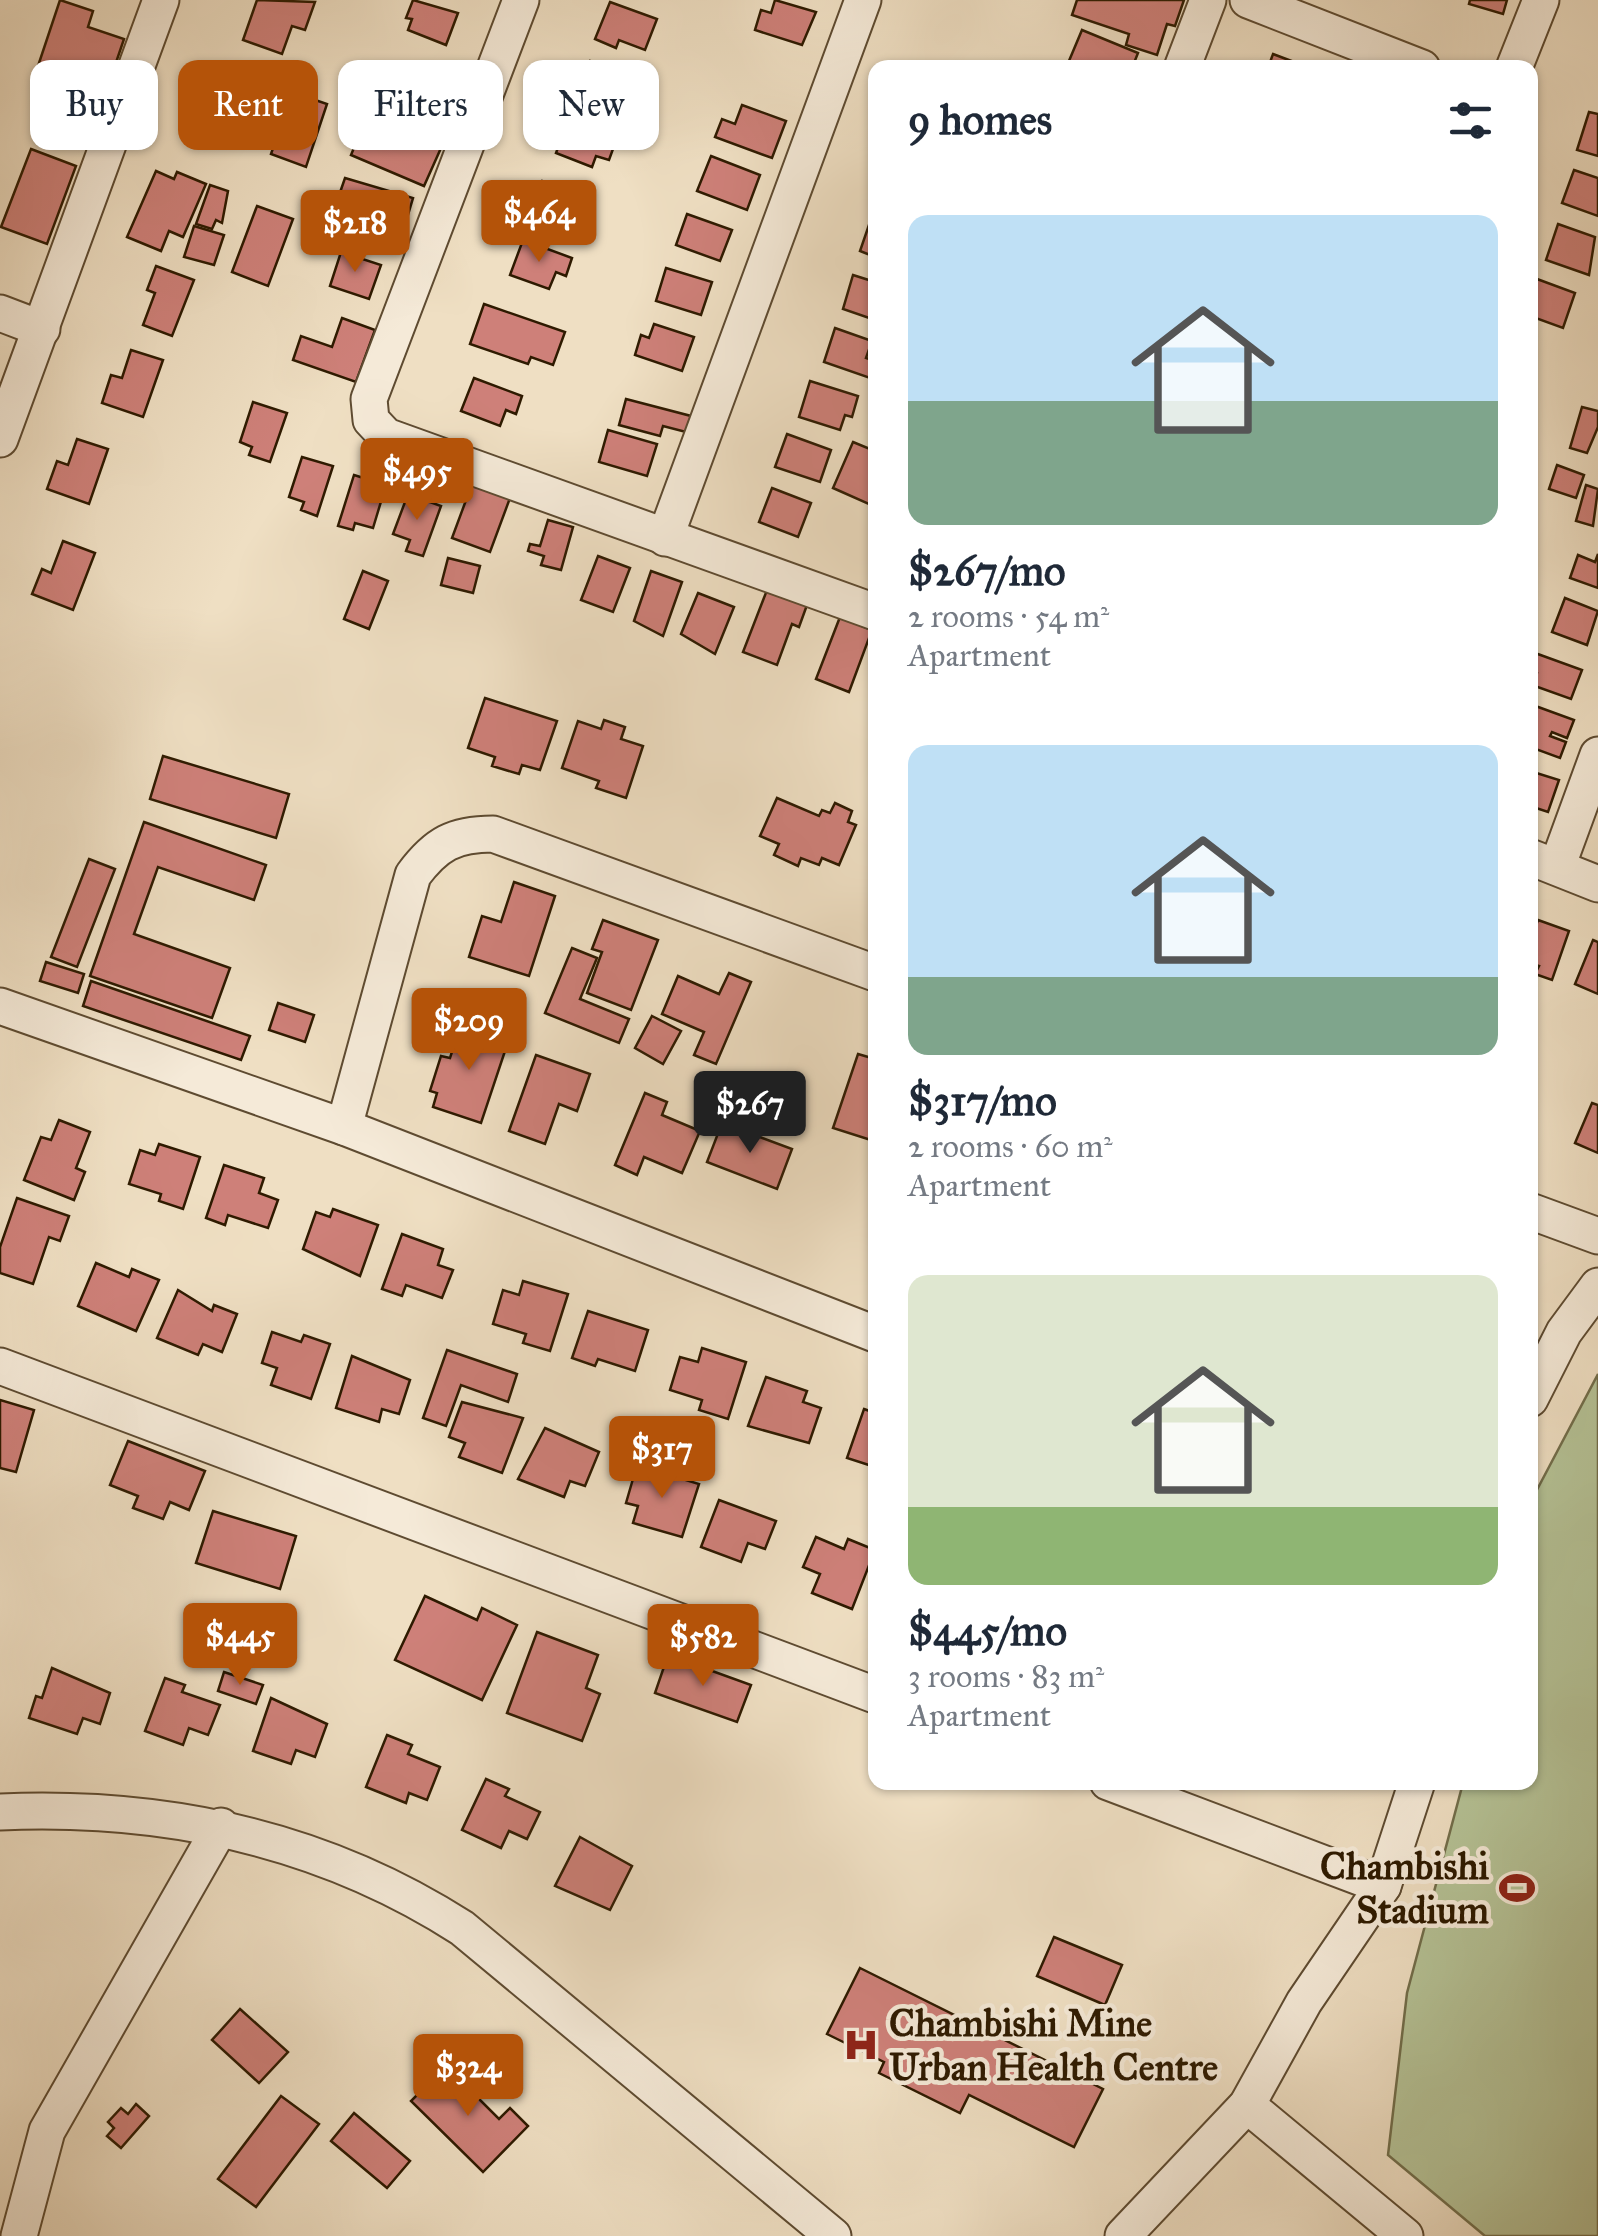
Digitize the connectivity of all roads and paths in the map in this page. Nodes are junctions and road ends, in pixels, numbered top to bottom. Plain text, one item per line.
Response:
1 (161, 0) edge
2 (521, 0) edge
3 (863, 0) edge
4 (1208, 0) edge
5 (1248, 0) edge
6 (1540, 0) edge
7 (1185, 60) edge
8 (1402, 60) edge
9 (1517, 60) edge
10 (0, 314) edge
11 (42, 329) junction
12 (0, 439) edge
13 (665, 538) junction
14 (868, 610) edge
15 (1598, 755) edge
16 (1543, 862) edge
17 (1598, 884) edge
18 (868, 970) edge
19 (0, 1007) edge
20 (344, 1127) junction
21 (1538, 1214) edge
22 (1598, 1236) edge
23 (1598, 1286) edge
24 (868, 1331) edge
25 (0, 1366) edge
26 (1538, 1383) edge
27 (868, 1692) edge
28 (1129, 1790) edge
29 (1414, 1790) edge
30 (0, 1812) edge
31 (221, 1826) junction
32 (1383, 1886) junction
33 (1247, 2104) junction
34 (19, 2236) edge
35 (833, 2236) edge
36 (1122, 2236) edge
37 (1406, 2236) edge

1 - 11 street
2 - 13 street
3 - 13 street
4 - 7 street
5 - 8 street
6 - 9 street
10 - 11 street
11 - 12 street
13 - 14 street
15 - 16 street
16 - 17 street
18 - 20 street
19 - 20 street
20 - 24 street
21 - 22 street
23 - 26 street
25 - 27 street
28 - 32 street
29 - 32 street
30 - 31 street
31 - 34 street
31 - 35 street
32 - 33 street
33 - 36 street
33 - 37 street

